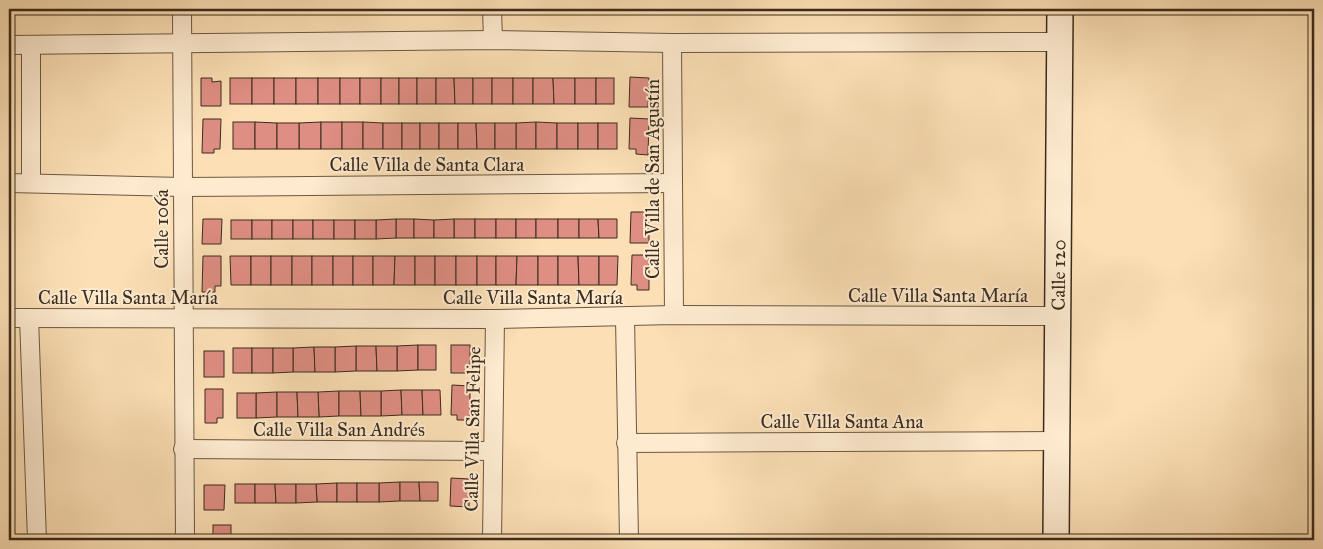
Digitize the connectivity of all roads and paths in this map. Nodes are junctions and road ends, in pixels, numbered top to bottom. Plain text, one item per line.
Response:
1 (182, 9) edge
2 (492, 9) edge
3 (1060, 9) edge
4 (493, 40) junction
5 (1061, 42) junction
6 (182, 43) junction
7 (672, 43) junction
8 (9, 45) edge
9 (31, 45) junction
10 (9, 183) edge
11 (673, 183) junction
12 (31, 184) junction
13 (182, 187) junction
14 (674, 315) junction
15 (1058, 316) junction
16 (182, 317) junction
17 (9, 318) edge
18 (29, 318) junction
19 (625, 318) junction
20 (495, 319) junction
21 (1058, 441) junction
22 (626, 443) junction
23 (184, 449) junction
24 (494, 451) junction
25 (37, 540) edge
26 (185, 540) edge
27 (492, 540) edge
28 (629, 540) edge
29 (1056, 540) edge

1 - 6 street, Calle 106a
2 - 4 street
3 - 5 main road, Calle 120
4 - 6 street
4 - 7 street
5 - 7 street
5 - 15 main road, Calle 120
6 - 9 street
6 - 13 street, Calle 106a
7 - 11 street, Calle Villa de San Agustín
8 - 9 street
9 - 12 street
10 - 12 street, Calle Villa de Santa Clara
11 - 13 street, Calle Villa de Santa Clara
11 - 14 street, Calle Villa de San Agustín
12 - 13 street, Calle Villa de Santa Clara
13 - 16 street, Calle 106a
14 - 15 street, Calle Villa Santa María
14 - 19 street, Calle Villa Santa María
15 - 21 main road, Calle 120
16 - 18 street, Calle Villa Santa María
16 - 20 street, Calle Villa Santa María
16 - 23 street, Calle 106a
17 - 18 street, Calle Villa Santa María
18 - 25 street
19 - 20 street, Calle Villa Santa María
19 - 22 street
20 - 24 street, Calle Villa San Felipe
21 - 22 street, Calle Villa Santa Ana
21 - 29 main road, Calle 120
22 - 28 street
23 - 24 street, Calle Villa San Andrés
23 - 26 street, Calle 106a
24 - 27 street, Calle Villa San Felipe

